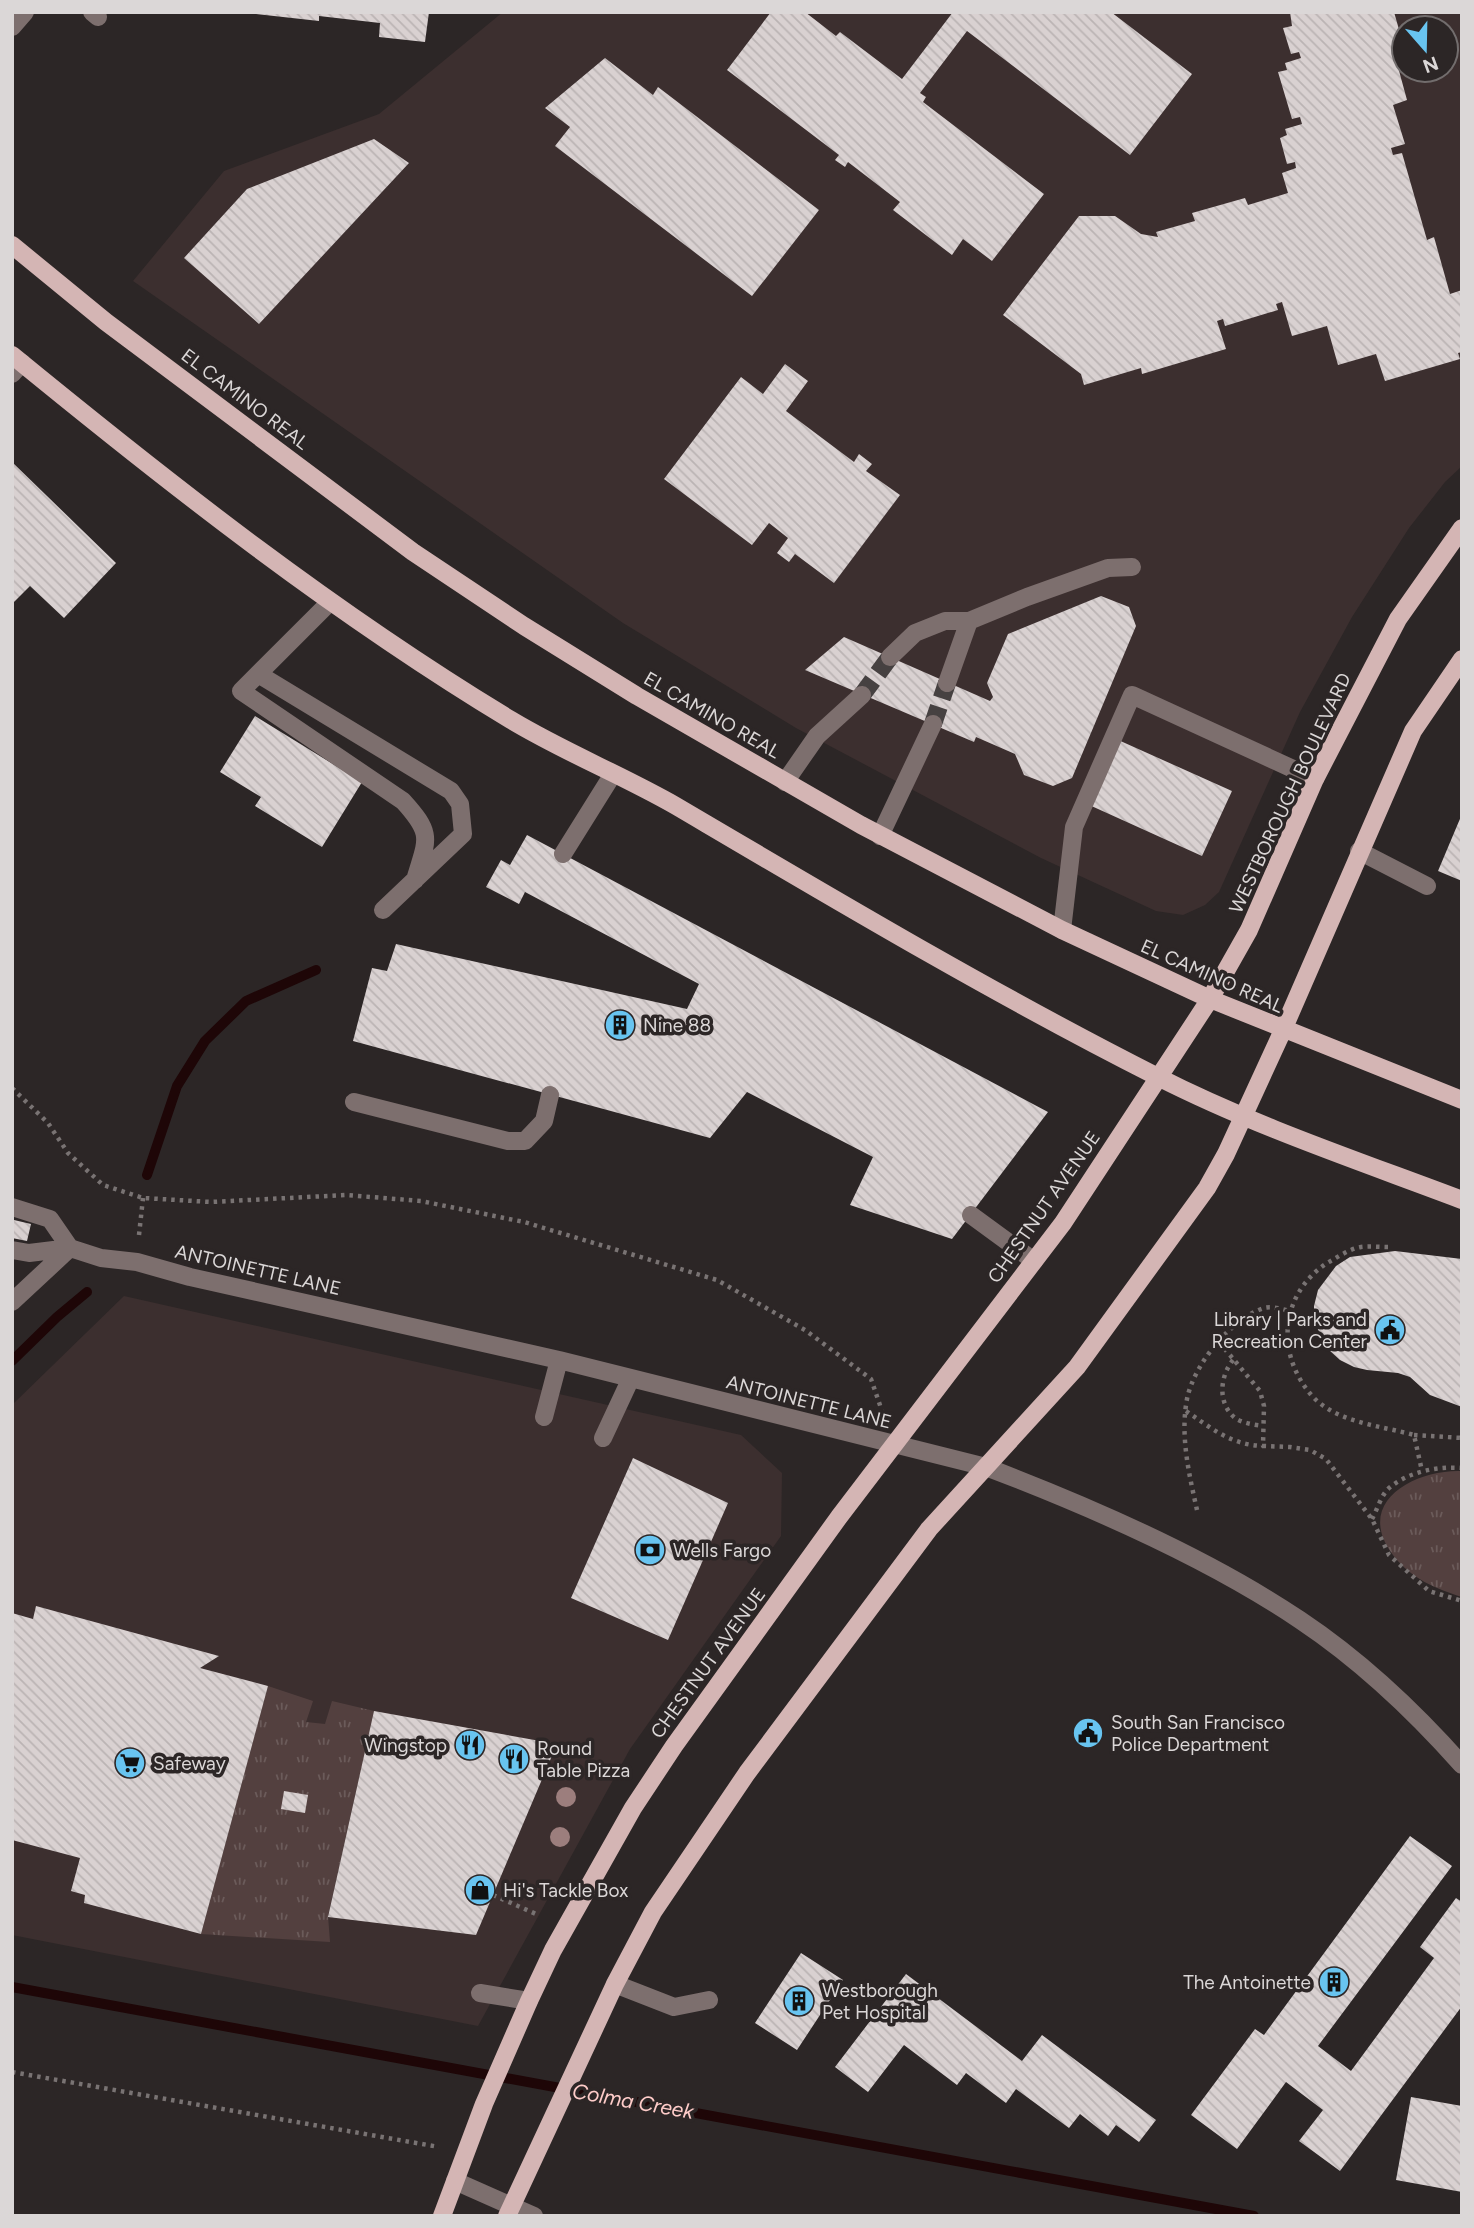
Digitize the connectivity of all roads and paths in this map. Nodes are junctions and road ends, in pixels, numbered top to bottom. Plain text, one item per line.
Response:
1 (25, 12) edge
2 (12, 27) edge
3 (12, 245) edge
4 (16, 364) edge
5 (1462, 527) edge
6 (1132, 567) dead end
7 (330, 602) junction
8 (970, 621) junction
9 (890, 657) tunnel mouth
10 (1462, 660) edge
11 (258, 674) junction
12 (947, 683) tunnel mouth
13 (862, 695) tunnel mouth
14 (933, 724) tunnel mouth
15 (613, 774) junction
16 (1315, 779) junction
17 (785, 782) junction
18 (880, 835) junction
19 (1359, 851) junction
20 (563, 854) dead end
21 (415, 880) junction
22 (1427, 886) dead end
23 (383, 910) dead end
24 (1062, 930) junction
25 (1210, 999) junction
26 (1283, 1030) junction
27 (1158, 1077) junction
28 (12, 1088) edge
29 (550, 1095) dead end
30 (1462, 1100) edge
31 (354, 1102) dead end
32 (1244, 1116) junction
33 (143, 1198) junction
34 (1462, 1200) edge
35 (12, 1208) edge
36 (971, 1215) dead end
37 (1388, 1247) dead end
38 (70, 1248) junction
39 (12, 1250) edge
40 (1034, 1261) junction
41 (137, 1262) junction
42 (12, 1302) edge
43 (1290, 1311) junction
44 (1219, 1342) junction
45 (559, 1360) junction
46 (1233, 1360) junction
47 (631, 1378) junction
48 (1186, 1410) junction
49 (544, 1417) dead end
50 (1263, 1426) junction
51 (1414, 1435) junction
52 (603, 1438) dead end
53 (1462, 1438) edge
54 (893, 1444) junction
55 (1263, 1446) junction
56 (986, 1467) junction
57 (1462, 1468) edge
58 (1422, 1471) junction
59 (1197, 1510) dead end
60 (1373, 1519) junction
61 (1462, 1601) edge
62 (1462, 1765) edge
63 (493, 1895) dead end
64 (536, 1914) dead end
65 (615, 1984) junction
66 (480, 1993) dead end
67 (709, 2000) dead end
68 (529, 2001) junction
69 (12, 2072) edge
70 (466, 2152) junction
71 (455, 2181) junction
72 (509, 2211) edge
73 (442, 2216) edge
74 (534, 2216) edge

1 - 2 street
3 - 17 main road, EL CAMINO REAL
4 - 7 main road
5 - 16 main road, WESTBOROUGH BOULEVARD
6 - 8 street
7 - 11 street
7 - 15 main road
8 - 9 street
8 - 12 street
10 - 19 main road
11 - 21 street
11 - 21 street
13 - 17 street
14 - 18 street
15 - 20 street
15 - 27 main road
16 - 24 street
16 - 25 main road, WESTBOROUGH BOULEVARD
17 - 18 main road, EL CAMINO REAL
18 - 24 main road, EL CAMINO REAL
19 - 22 street
19 - 26 main road
21 - 23 street
24 - 25 main road, EL CAMINO REAL
25 - 26 main road, EL CAMINO REAL
25 - 27 main road, WESTBOROUGH BOULEVARD
26 - 30 main road, EL CAMINO REAL
26 - 32 main road
27 - 32 main road
27 - 40 main road, CHESTNUT AVENUE
28 - 33 path
29 - 31 street
32 - 34 main road
32 - 56 main road
33 - 41 path
33 - 54 path
35 - 38 street
36 - 40 street
37 - 43 path
38 - 39 street, ANTOINETTE LANE
38 - 41 street, ANTOINETTE LANE
38 - 42 street
40 - 54 main road, CHESTNUT AVENUE
41 - 45 street, ANTOINETTE LANE
43 - 44 path
43 - 51 path
44 - 46 path
44 - 48 path
45 - 47 street, ANTOINETTE LANE
45 - 49 street
46 - 50 path
46 - 50 path
47 - 52 street
47 - 54 street, ANTOINETTE LANE
48 - 55 path
48 - 59 path
50 - 55 path
51 - 53 path
51 - 58 path
54 - 56 street, ANTOINETTE LANE
54 - 68 main road, CHESTNUT AVENUE
55 - 60 path
56 - 62 street, ANTOINETTE LANE
56 - 65 main road
57 - 58 path
58 - 60 path
60 - 61 path
63 - 64 path
65 - 67 street
65 - 72 main road
66 - 68 street
68 - 70 main road, CHESTNUT AVENUE
69 - 70 path
70 - 71 main road, CHESTNUT AVENUE
71 - 72 street
71 - 73 main road, CHESTNUT AVENUE
72 - 74 street

